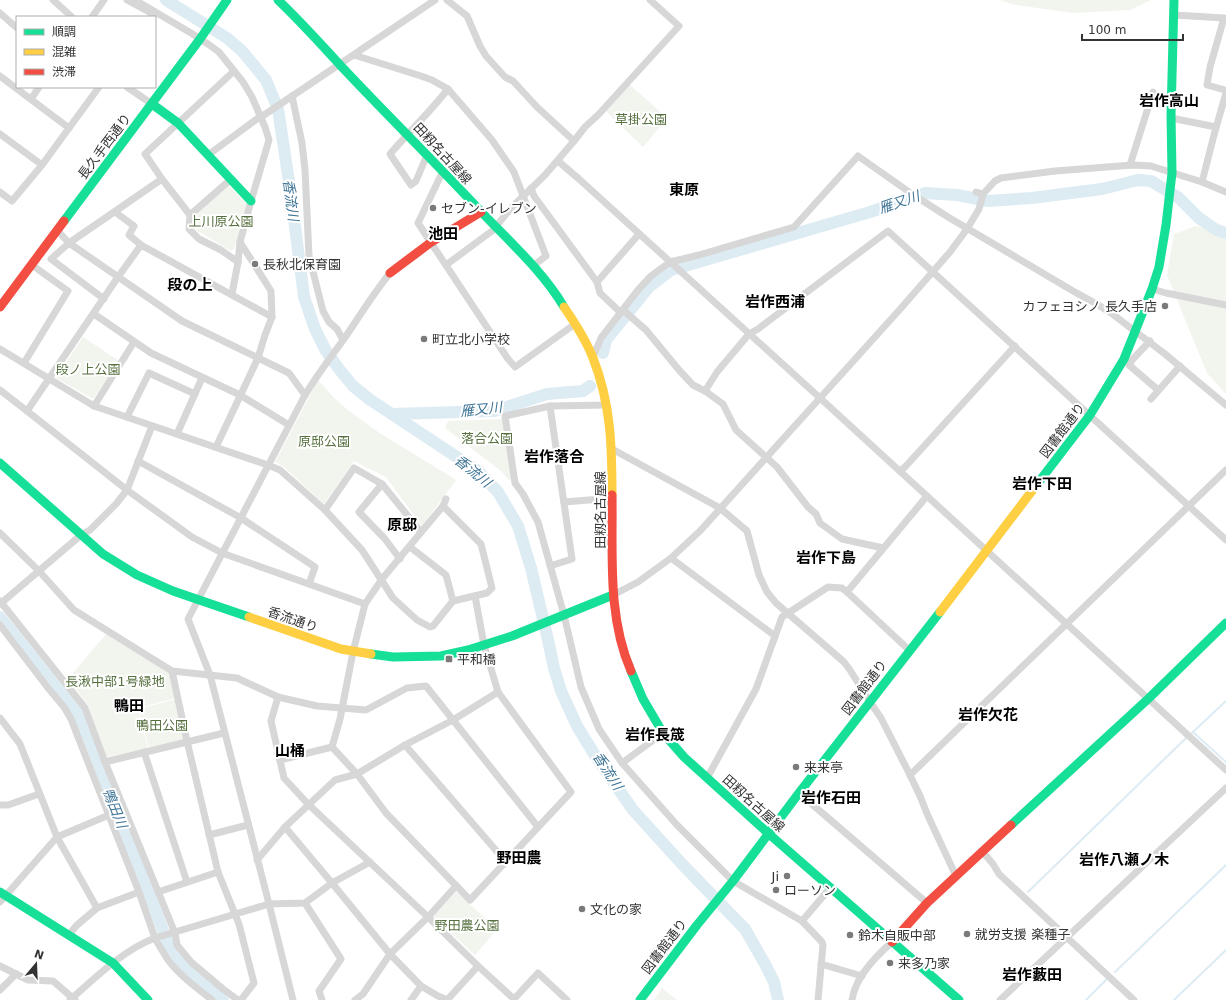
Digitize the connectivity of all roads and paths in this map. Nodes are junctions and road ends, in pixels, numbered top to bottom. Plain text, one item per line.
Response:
1 (54, 0) edge
2 (104, 0) edge
3 (127, 0) edge
4 (135, 0) edge
5 (227, 0) edge
6 (279, 0) edge
7 (435, 0) edge
8 (447, 0) edge
9 (650, 0) edge
10 (1174, 0) edge
11 (0, 13) edge
12 (1174, 14) junction
13 (71, 16) edge
14 (93, 16) edge
15 (152, 16) edge
16 (16, 27) edge
17 (201, 37) junction
18 (354, 55) junction
19 (340, 65) junction
20 (234, 71) junction
21 (0, 76) edge
22 (16, 88) edge
23 (16, 88) edge
24 (38, 88) edge
25 (98, 88) edge
26 (128, 88) edge
27 (448, 89) junction
28 (1153, 92) dead end
29 (290, 97) junction
30 (31, 99) junction
31 (152, 104) junction
32 (263, 116) junction
33 (1171, 118) junction
34 (178, 123) junction
35 (1216, 127) junction
36 (69, 128) junction
37 (0, 134) edge
38 (407, 134) junction
39 (574, 142) junction
40 (208, 155) junction
41 (428, 155) junction
42 (558, 161) junction
43 (42, 165) junction
44 (1130, 165) junction
45 (443, 171) junction
46 (1172, 172) junction
47 (162, 179) junction
48 (230, 180) junction
49 (1202, 182) junction
50 (531, 188) junction
51 (0, 192) edge
52 (1226, 192) edge
53 (523, 196) junction
54 (251, 201) junction
55 (115, 212) junction
56 (481, 212) junction
57 (190, 215) junction
58 (495, 225) junction
59 (967, 229) junction
60 (57, 230) junction
61 (639, 234) junction
62 (240, 242) junction
63 (69, 243) junction
64 (430, 243) junction
65 (141, 245) junction
66 (238, 262) junction
67 (670, 262) junction
68 (32, 265) junction
69 (446, 265) junction
70 (533, 266) junction
71 (933, 272) junction
72 (390, 273) joint
73 (118, 277) junction
74 (597, 282) junction
75 (1152, 289) junction
76 (232, 294) junction
77 (104, 299) junction
78 (1226, 305) edge
79 (0, 308) edge
80 (623, 311) junction
81 (94, 314) junction
82 (272, 317) junction
83 (575, 324) junction
84 (1136, 331) junction
85 (749, 334) junction
86 (1150, 341) junction
87 (134, 342) junction
88 (341, 342) junction
89 (1015, 346) junction
90 (0, 349) edge
91 (593, 357) junction
92 (258, 358) junction
93 (24, 363) junction
94 (1180, 366) junction
95 (49, 378) junction
96 (202, 378) junction
97 (0, 390) edge
98 (1158, 390) junction
99 (704, 391) junction
100 (195, 394) junction
101 (240, 395) junction
102 (305, 395) junction
103 (820, 398) junction
104 (1151, 399) dead end
105 (606, 405) junction
106 (1226, 405) edge
107 (94, 406) junction
108 (550, 406) junction
109 (27, 412) junction
110 (1090, 415) junction
111 (127, 417) junction
112 (289, 425) junction
113 (152, 426) junction
114 (176, 434) junction
115 (216, 447) junction
116 (612, 449) junction
117 (767, 458) junction
118 (138, 461) junction
119 (0, 463) edge
120 (268, 465) junction
121 (1226, 470) edge
122 (900, 471) junction
123 (382, 484) junction
124 (127, 490) junction
125 (927, 496) junction
126 (613, 498) junction
127 (446, 499) dead end
128 (564, 502) junction
129 (443, 506) junction
130 (1189, 507) junction
131 (720, 508) junction
132 (325, 510) junction
133 (241, 518) junction
134 (421, 532) junction
135 (0, 533) edge
136 (81, 534) junction
137 (1226, 540) edge
138 (410, 547) junction
139 (883, 548) junction
140 (986, 552) junction
141 (222, 553) junction
142 (671, 558) junction
143 (400, 559) junction
144 (550, 566) junction
145 (39, 571) junction
146 (382, 579) junction
147 (309, 584) junction
148 (847, 592) junction
149 (613, 595) junction
150 (475, 596) junction
151 (197, 600) junction
152 (453, 601) junction
153 (0, 603) edge
154 (365, 604) junction
155 (787, 613) junction
156 (561, 616) junction
157 (1226, 623) edge
158 (1067, 624) junction
159 (0, 625) edge
160 (775, 636) junction
161 (484, 645) junction
162 (909, 650) junction
163 (354, 652) junction
164 (172, 671) junction
165 (210, 675) junction
166 (498, 692) junction
167 (278, 698) junction
168 (1148, 699) junction
169 (870, 702) junction
170 (342, 707) junction
171 (0, 718) edge
172 (453, 720) junction
173 (224, 733) junction
174 (663, 733) junction
175 (187, 742) junction
176 (405, 744) junction
177 (332, 747) junction
178 (144, 752) junction
179 (280, 760) junction
180 (105, 762) junction
181 (622, 763) junction
182 (1226, 770) edge
183 (357, 774) junction
184 (910, 774) junction
185 (707, 778) junction
186 (1226, 788) edge
187 (799, 793) junction
188 (39, 794) junction
189 (308, 804) junction
190 (0, 805) edge
191 (109, 815) junction
192 (248, 825) junction
193 (284, 827) junction
194 (538, 828) junction
195 (769, 834) junction
196 (209, 835) junction
197 (57, 837) junction
198 (982, 851) junction
199 (257, 860) junction
200 (370, 862) junction
201 (506, 862) junction
202 (218, 872) junction
203 (956, 876) junction
204 (734, 881) junction
205 (187, 882) junction
206 (332, 883) junction
207 (456, 886) junction
208 (831, 887) junction
209 (139, 892) junction
210 (158, 892) junction
211 (3, 894) edge
212 (0, 902) edge
213 (305, 903) junction
214 (927, 903) junction
215 (269, 904) junction
216 (97, 908) junction
217 (235, 914) junction
218 (428, 917) junction
219 (802, 921) junction
220 (175, 933) junction
221 (69, 935) junction
222 (1066, 937) junction
223 (155, 938) junction
224 (892, 942) junction
225 (390, 954) junction
226 (112, 963) junction
227 (821, 964) junction
228 (0, 966) edge
229 (478, 966) junction
230 (16, 974) junction
231 (862, 976) junction
232 (421, 986) junction
233 (0, 990) edge
234 (73, 999) edge
235 (148, 1000) edge
236 (212, 1000) edge
237 (240, 1000) edge
238 (293, 1000) edge
239 (322, 1000) edge
240 (356, 1000) edge
241 (411, 1000) edge
242 (448, 1000) edge
243 (567, 1000) edge
244 (640, 1000) edge
245 (818, 1000) edge
246 (852, 1000) edge
247 (959, 1000) edge
248 (1000, 1000) edge
249 (1134, 1000) edge

1 - 13 street
2 - 14 street
3 - 15 street
4 - 17 street
5 - 17 street, 長久手西通り
6 - 19 street, 田籾名古屋線
7 - 18 street
8 - 39 street
9 - 39 street
10 - 12 street, 図書館通り
11 - 16 street
12 - 33 street, 図書館通り
12 - 35 street
17 - 20 street
17 - 31 street, 長久手西通り
18 - 19 street
18 - 27 street
19 - 29 street
19 - 38 street, 田籾名古屋線
20 - 32 street
20 - 34 street
21 - 23 street
22 - 30 street
24 - 30 street
25 - 36 street
26 - 31 street
27 - 38 street
27 - 53 street
28 - 44 street
29 - 32 street
29 - 88 street
30 - 36 street
31 - 34 street
31 - 60 street, 長久手西通り
32 - 40 street
32 - 54 street
33 - 35 street
33 - 46 street, 図書館通り
34 - 40 street
34 - 47 street
35 - 49 street
36 - 43 street
37 - 43 street
38 - 41 street, 田籾名古屋線
38 - 41 street
39 - 42 street
40 - 48 street
41 - 45 street, 田籾名古屋線
42 - 50 street
42 - 61 street
43 - 51 street
44 - 46 street
44 - 59 street
45 - 56 street, 田籾名古屋線
45 - 64 street
46 - 49 street
46 - 75 street, 図書館通り
47 - 55 street
47 - 57 street
48 - 54 street
48 - 57 street
49 - 52 street
50 - 53 street
50 - 74 street
53 - 58 street
53 - 70 street
54 - 62 street
55 - 63 street
55 - 65 street
56 - 58 street, 田籾名古屋線
56 - 64 street
57 - 66 street
58 - 69 street
58 - 70 street, 田籾名古屋線
59 - 67 street
59 - 71 street
59 - 84 street
60 - 63 street
60 - 68 street, 長久手西通り
61 - 67 street
61 - 74 street
62 - 66 street
62 - 82 street
63 - 73 street
63 - 77 street
64 - 69 street
64 - 72 street
65 - 73 street
65 - 76 street
66 - 76 street
67 - 80 street
67 - 85 street
68 - 79 street, 長久手西通り
68 - 93 street
69 - 83 street
70 - 83 street, 田籾名古屋線
71 - 85 street
71 - 89 street
71 - 103 street
72 - 88 street
73 - 77 street
73 - 92 street
74 - 80 street
75 - 78 street
75 - 84 street, 図書館通り
76 - 82 street
77 - 81 street
80 - 91 street
80 - 99 street
81 - 87 street
81 - 95 street
82 - 92 street
83 - 91 street, 田籾名古屋線
84 - 86 street
84 - 110 street, 図書館通り
85 - 99 street
85 - 103 street
86 - 94 street
86 - 98 street
87 - 96 street
87 - 107 street
88 - 102 street
89 - 110 street
89 - 122 street
90 - 93 street
91 - 105 street, 田籾名古屋線
92 - 101 street
92 - 102 street
93 - 95 street
94 - 98 street
94 - 106 street
95 - 107 street
95 - 109 street
96 - 100 street
96 - 101 street
97 - 109 street
98 - 104 street
99 - 117 street
100 - 111 street
100 - 114 street
101 - 112 street
101 - 115 street
102 - 112 street
103 - 117 street
103 - 122 street
105 - 108 street
105 - 116 street, 田籾名古屋線
107 - 111 street
108 - 128 street
108 - 144 street
109 - 124 street
110 - 130 street
110 - 140 street, 図書館通り
111 - 113 street
112 - 120 street
113 - 114 street
113 - 118 street
114 - 115 street
115 - 120 street
116 - 126 street, 田籾名古屋線
116 - 131 street
117 - 131 street
117 - 139 street
118 - 124 street
118 - 133 street
119 - 136 street, 香流通り
120 - 132 street
120 - 133 street
121 - 130 street
122 - 125 street
123 - 132 street
123 - 134 street
123 - 143 street
124 - 136 street
124 - 141 street
125 - 139 street
125 - 140 street
126 - 128 street
126 - 149 street, 田籾名古屋線
127 - 129 street
128 - 144 street
129 - 134 street
129 - 150 street
130 - 137 street
130 - 158 street
131 - 142 street
131 - 155 street
132 - 146 street
133 - 141 street
133 - 147 street
134 - 138 street
135 - 145 street
136 - 145 street
136 - 151 street, 香流通り
138 - 143 street
138 - 152 street
139 - 148 street
140 - 158 street
140 - 162 street, 図書館通り
141 - 147 street
141 - 151 street
142 - 149 street
142 - 160 street
143 - 146 street
144 - 156 street
145 - 153 street
145 - 164 street
146 - 152 street
146 - 154 street
147 - 154 street
148 - 155 street
148 - 162 street
149 - 156 street, 香流通り
149 - 174 street, 田籾名古屋線
150 - 152 street
150 - 161 street
151 - 163 street, 香流通り
151 - 165 street
153 - 180 street
154 - 163 street
155 - 160 street
155 - 169 street
156 - 161 street, 香流通り
156 - 181 street
157 - 168 street
158 - 168 street
158 - 184 street
159 - 191 street
160 - 185 street
161 - 163 street, 香流通り
161 - 166 street
162 - 169 street, 図書館通り
163 - 170 street
164 - 165 street
164 - 175 street
165 - 167 street
165 - 173 street
166 - 172 street
166 - 194 street
167 - 170 street
167 - 179 street
168 - 182 street
168 - 198 street
169 - 184 street
169 - 187 street, 図書館通り
170 - 172 street
170 - 177 street
171 - 188 street
172 - 176 street
172 - 194 street
173 - 175 street
173 - 192 street
174 - 181 street
174 - 185 street, 田籾名古屋線
175 - 178 street
175 - 196 street
176 - 183 street
176 - 201 street
177 - 179 street
177 - 183 street
178 - 180 street
178 - 205 street
179 - 189 street
180 - 210 street
181 - 204 street
183 - 189 street
183 - 207 street
184 - 203 street
185 - 195 street, 田籾名古屋線
186 - 222 street
187 - 195 street, 図書館通り
187 - 214 street
188 - 190 street
188 - 197 street
189 - 193 street
189 - 200 street
191 - 197 street
191 - 209 street
192 - 196 street
192 - 199 street
193 - 199 street
193 - 206 street
194 - 201 street
195 - 204 street, 図書館通り
195 - 208 street, 田籾名古屋線
196 - 202 street
197 - 211 street
197 - 216 street
198 - 203 street
198 - 222 street
199 - 215 street
200 - 206 street
200 - 218 street
201 - 207 street
202 - 205 street
202 - 217 street
203 - 214 street
204 - 219 street
204 - 244 street, 図書館通り
205 - 210 street
206 - 213 street
206 - 225 street
207 - 218 street
208 - 219 street
208 - 224 street, 田籾名古屋線
209 - 216 street
209 - 223 street
210 - 220 street
211 - 212 street
211 - 221 street
213 - 215 street
213 - 239 street
214 - 224 street
215 - 217 street
215 - 238 street
216 - 221 street
217 - 220 street
217 - 237 street
218 - 225 street
218 - 229 street
219 - 227 street
220 - 223 street
220 - 237 street
221 - 226 street
222 - 248 street
222 - 249 street
223 - 226 street
223 - 236 street
224 - 231 street
224 - 247 street, 田籾名古屋線
225 - 232 street
225 - 240 street
226 - 234 street
226 - 235 street
227 - 231 street
227 - 245 street
228 - 230 street
229 - 242 street
229 - 243 street
230 - 233 street
230 - 234 street
231 - 246 street
232 - 241 street
232 - 242 street

